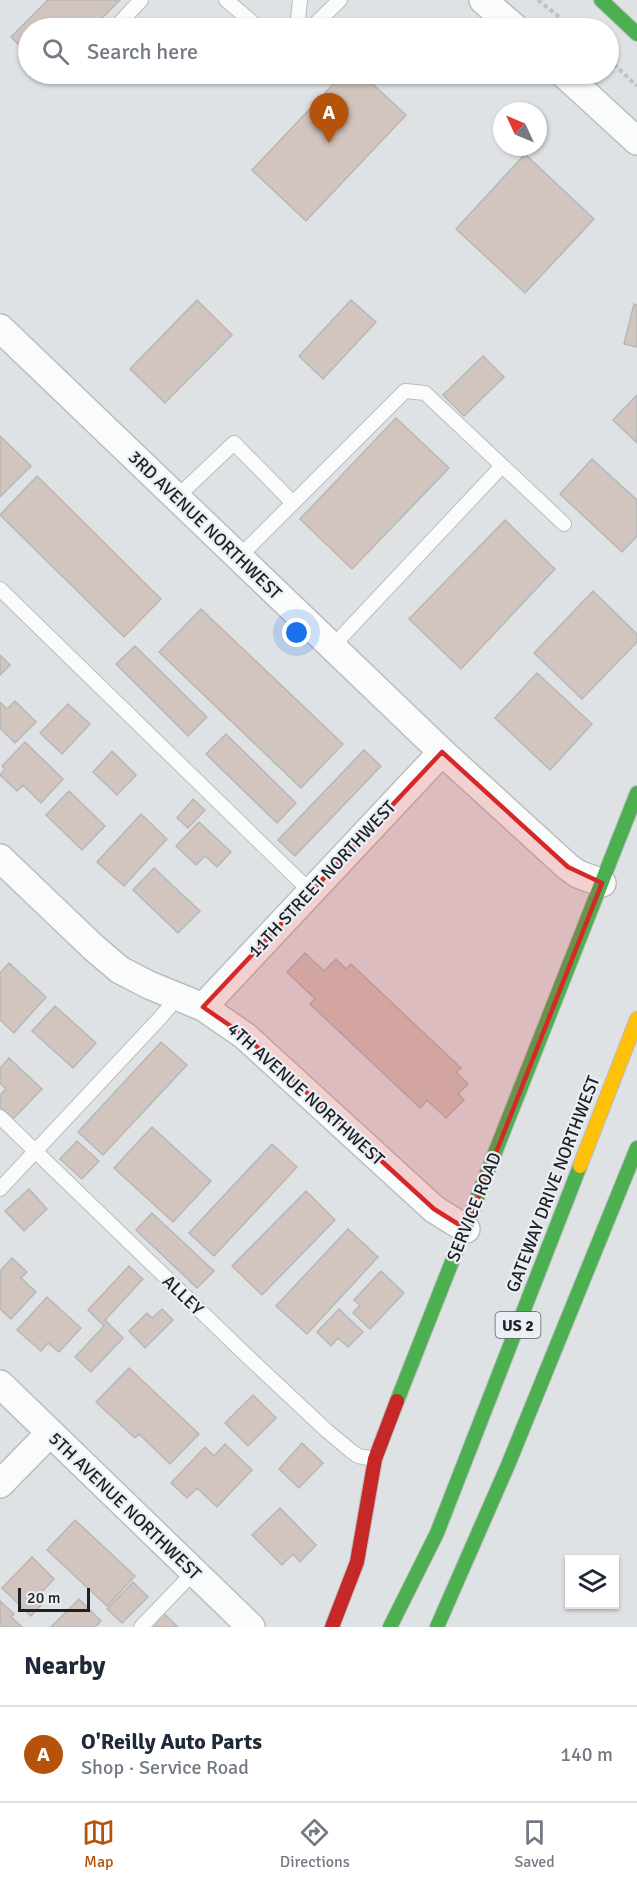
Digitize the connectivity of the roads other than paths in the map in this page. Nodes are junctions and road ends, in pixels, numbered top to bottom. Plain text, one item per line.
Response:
1 (141, 0) edge
2 (226, 0) edge
3 (300, 0) edge
4 (340, 0) edge
5 (483, 0) edge
6 (601, 0) edge
7 (124, 18) edge
8 (247, 18) edge
9 (298, 18) edge
10 (321, 18) edge
11 (503, 18) edge
12 (637, 34) edge
13 (575, 84) edge
14 (637, 141) edge
15 (0, 328) edge
16 (502, 466) junction
17 (177, 497) junction
18 (293, 503) junction
19 (564, 524) dead end
20 (239, 557) junction
21 (0, 589) edge
22 (332, 646) junction
23 (442, 752) junction
24 (637, 793) edge
25 (0, 858) edge
26 (602, 884) junction
27 (310, 891) junction
28 (178, 997) junction
29 (203, 1007) junction
30 (637, 1019) edge
31 (0, 1117) edge
32 (637, 1148) edge
33 (36, 1151) junction
34 (0, 1189) edge
35 (466, 1229) junction
36 (0, 1383) edge
37 (50, 1433) junction
38 (375, 1459) junction
39 (0, 1484) edge
40 (193, 1573) junction
41 (141, 1627) edge
42 (250, 1627) edge
43 (332, 1627) edge
44 (390, 1627) edge
45 (437, 1627) edge

1 - 7 lane
2 - 8 lane
3 - 9 lane
4 - 10 lane
5 - 11 street
6 - 12 main road
13 - 14 street
15 - 17 street, 3RD AVENUE NORTHWEST
16 - 18 lane
16 - 19 lane
16 - 22 lane
17 - 18 lane
17 - 20 street, 3RD AVENUE NORTHWEST
18 - 20 lane
20 - 22 street, 3RD AVENUE NORTHWEST
21 - 27 lane
22 - 23 street, 3RD AVENUE NORTHWEST
23 - 26 street, 3RD AVENUE NORTHWEST
23 - 27 street, 11TH STREET NORTHWEST
24 - 26 main road, SERVICE ROAD
25 - 28 street, 4TH AVENUE NORTHWEST
26 - 35 main road, SERVICE ROAD
27 - 29 street, 11TH STREET NORTHWEST
28 - 29 street, 4TH AVENUE NORTHWEST
28 - 33 lane
29 - 35 street, 4TH AVENUE NORTHWEST
30 - 44 main road, GATEWAY DRIVE NORTHWEST / US 2
31 - 33 lane, ALLEY
32 - 45 main road, US 2
33 - 34 lane
33 - 38 lane, ALLEY
35 - 38 main road, SERVICE ROAD
36 - 37 street, 5TH AVENUE NORTHWEST
37 - 39 street
37 - 40 street, 5TH AVENUE NORTHWEST
38 - 43 main road, SERVICE ROAD
40 - 41 lane
40 - 42 street, 5TH AVENUE NORTHWEST

